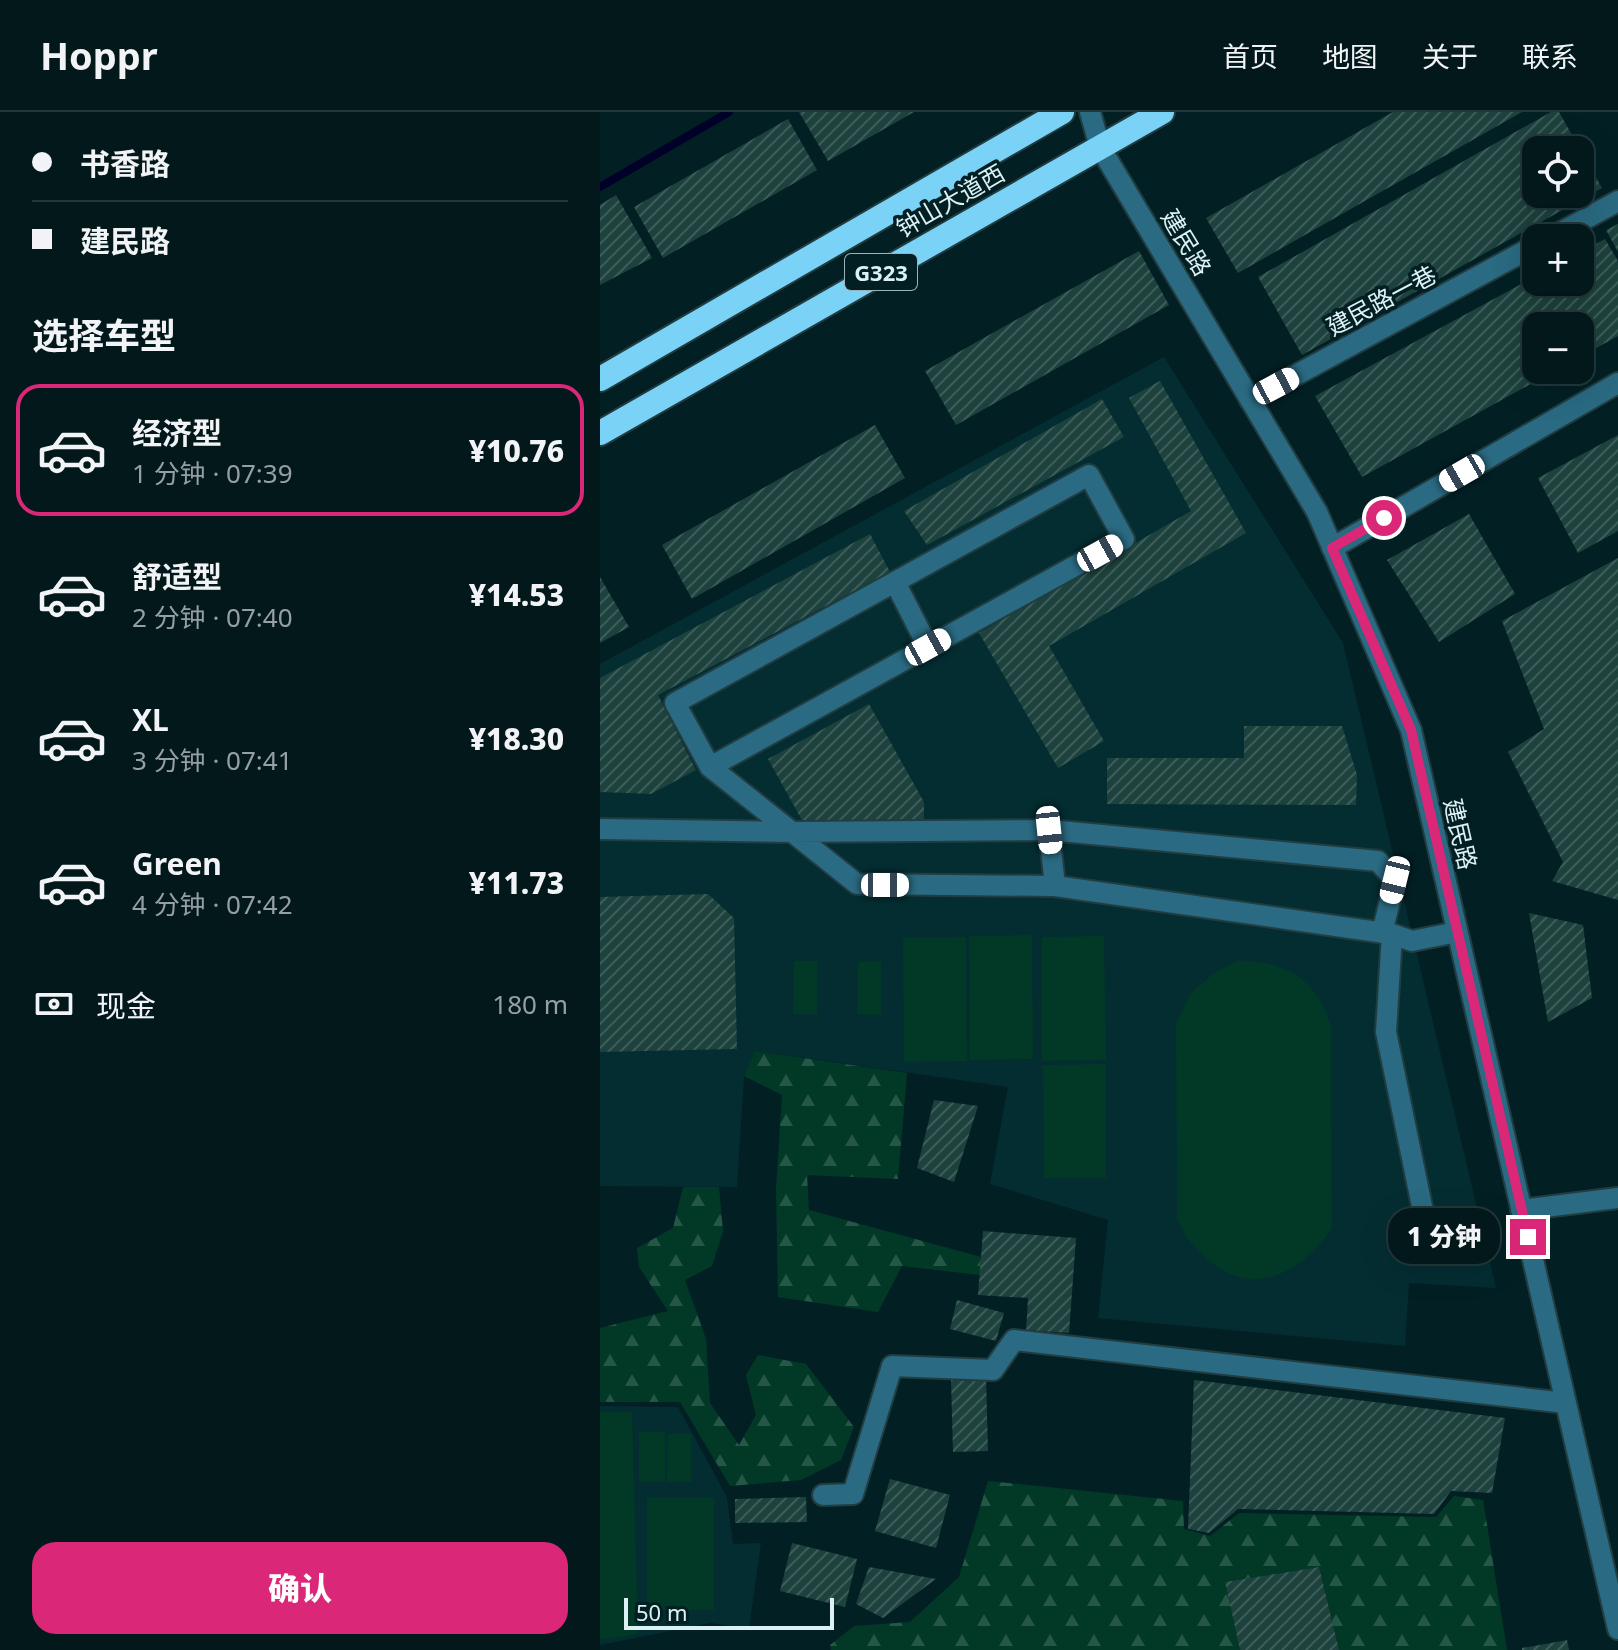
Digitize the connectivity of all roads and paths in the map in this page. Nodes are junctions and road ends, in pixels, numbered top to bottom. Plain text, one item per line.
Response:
1 (1062, 112) edge
2 (1090, 112) edge
3 (1162, 112) edge
4 (1100, 147) junction
5 (1618, 201) edge
6 (1576, 224) edge
7 (1522, 253) edge
8 (600, 379) edge
9 (1618, 383) edge
10 (1250, 400) junction
11 (600, 433) edge
12 (1332, 548) junction
13 (895, 582) junction
14 (928, 647) junction
15 (710, 767) junction
16 (600, 829) edge
17 (1049, 830) junction
18 (792, 832) junction
19 (1055, 886) junction
20 (1457, 932) junction
21 (1387, 934) junction
22 (1618, 1198) edge
23 (1521, 1210) junction
24 (1431, 1250) dead end
25 (1566, 1403) junction
26 (823, 1495) dead end
27 (1618, 1629) edge

1 - 8 highway, 钟山大道西 / G323
2 - 4 street, 建民路
3 - 4 highway, 钟山大道西 / G323
4 - 10 street, 建民路
4 - 11 highway, 钟山大道西 / G323
5 - 6 street
7 - 10 street, 建民路一巷
9 - 12 street
10 - 12 street, 建民路
12 - 20 street, 建民路
13 - 14 street
13 - 14 street
13 - 15 street
14 - 15 street
15 - 18 street
16 - 18 street
17 - 18 street
17 - 19 street
17 - 21 street
18 - 19 street
19 - 21 street
20 - 21 street
20 - 23 street, 建民路
21 - 24 street
22 - 23 street
23 - 25 street, 建民路
25 - 26 street
25 - 27 street, 建民路

